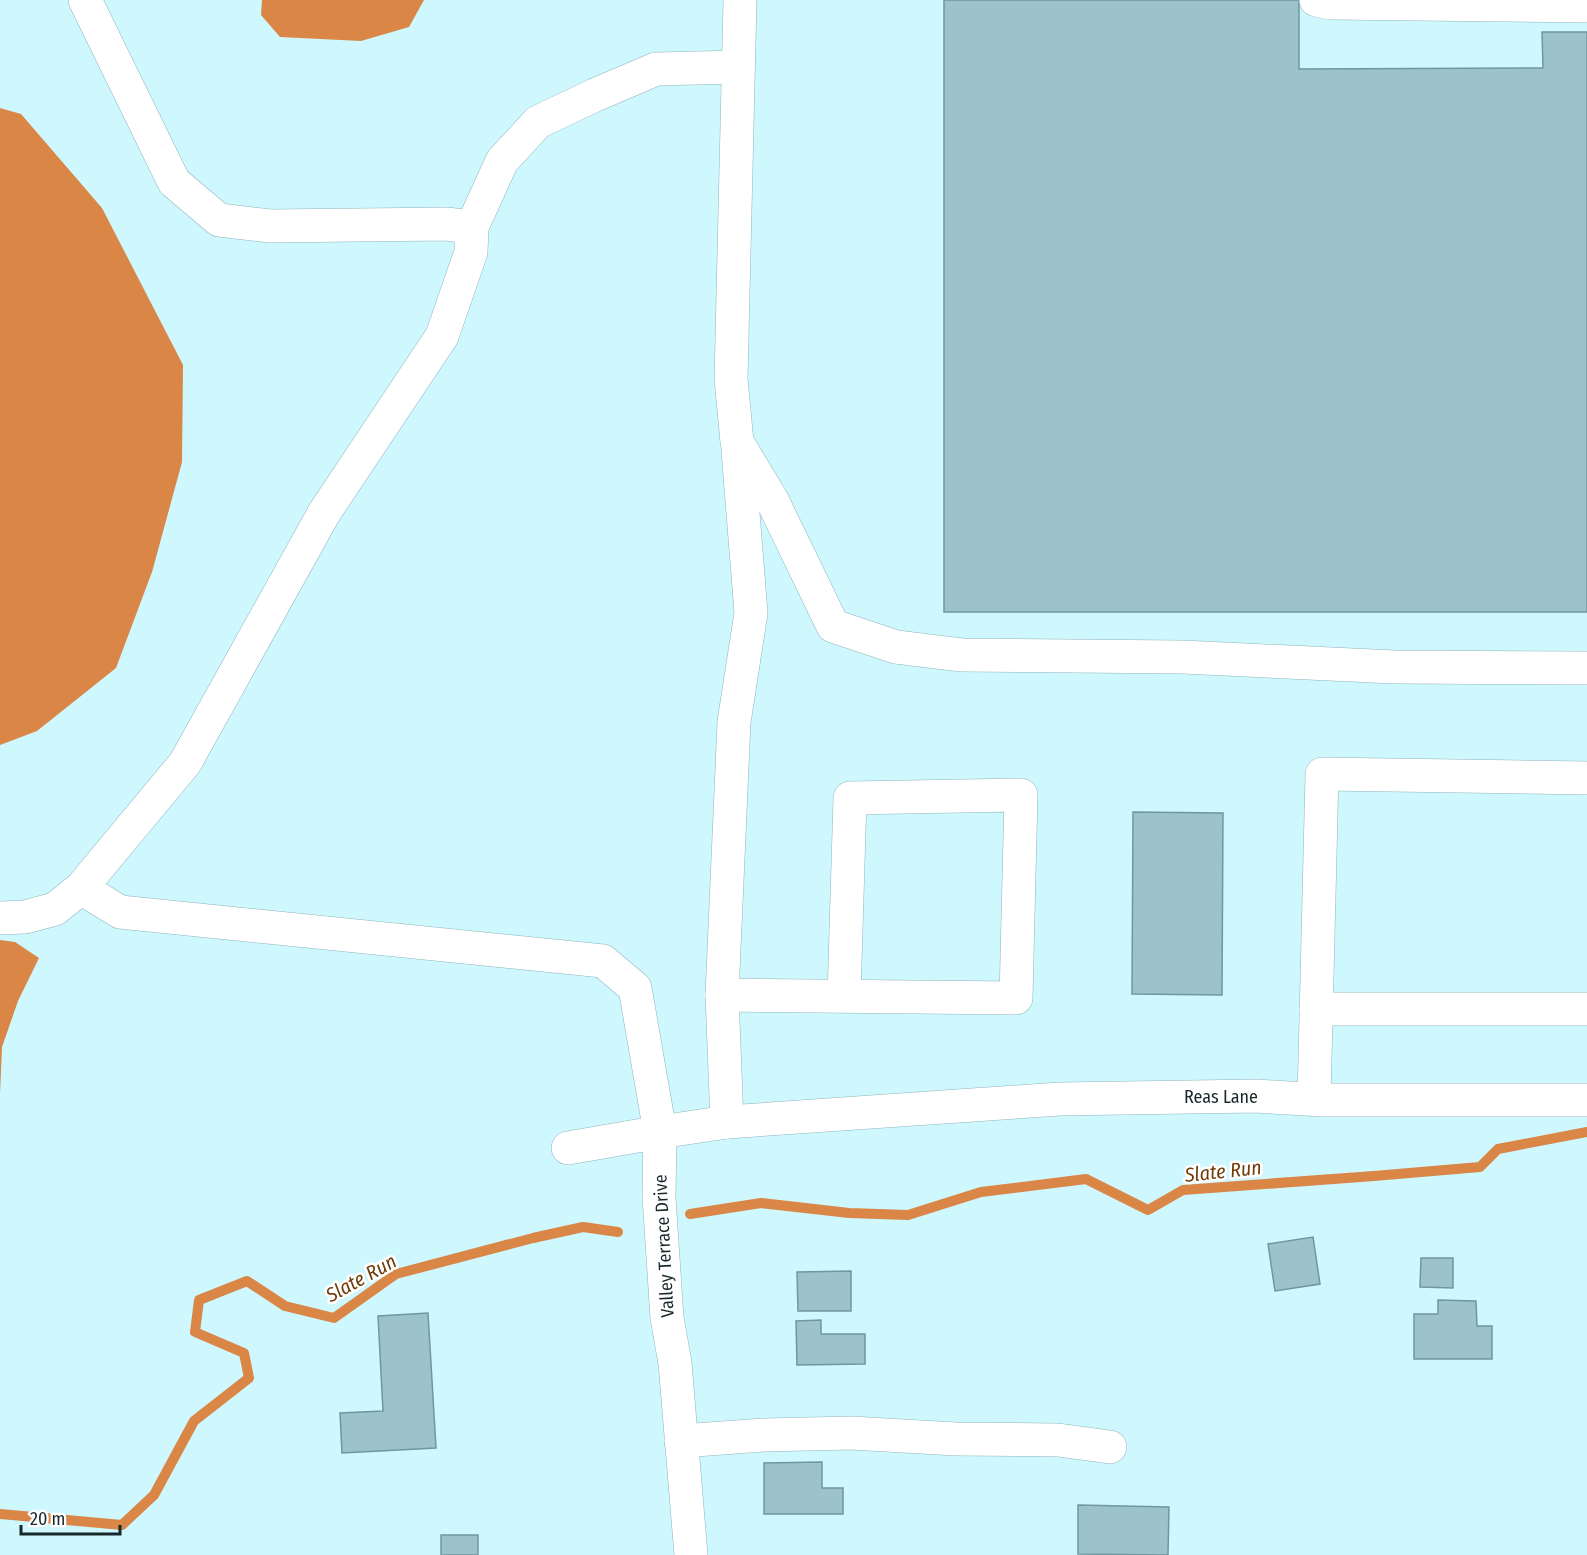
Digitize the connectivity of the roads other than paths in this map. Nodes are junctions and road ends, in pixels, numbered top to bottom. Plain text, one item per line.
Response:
1 (85, 0) edge
2 (740, 0) edge
3 (1316, 0) edge
4 (1587, 6) edge
5 (738, 68) junction
6 (472, 227) junction
7 (737, 442) junction
8 (1587, 668) edge
9 (1587, 778) edge
10 (81, 888) junction
11 (0, 918) edge
12 (722, 995) junction
13 (844, 996) junction
14 (1316, 1009) junction
15 (1587, 1010) edge
16 (1314, 1099) junction
17 (1587, 1100) edge
18 (727, 1122) junction
19 (660, 1132) junction
20 (568, 1148) dead end
21 (681, 1441) junction
22 (1110, 1447) dead end
23 (691, 1555) edge

1 - 6 street
2 - 5 street
3 - 4 street
5 - 6 street
5 - 7 street
6 - 10 street
7 - 8 street
7 - 12 street
9 - 14 street
10 - 11 street
10 - 19 street, Valley Terrace Drive
12 - 13 street
12 - 18 street
13 - 13 street
14 - 15 street
14 - 16 street
16 - 17 street, Reas Lane
16 - 18 street, Reas Lane
18 - 19 street
19 - 20 street
19 - 21 street, Valley Terrace Drive
21 - 22 street
21 - 23 street, Valley Terrace Drive

